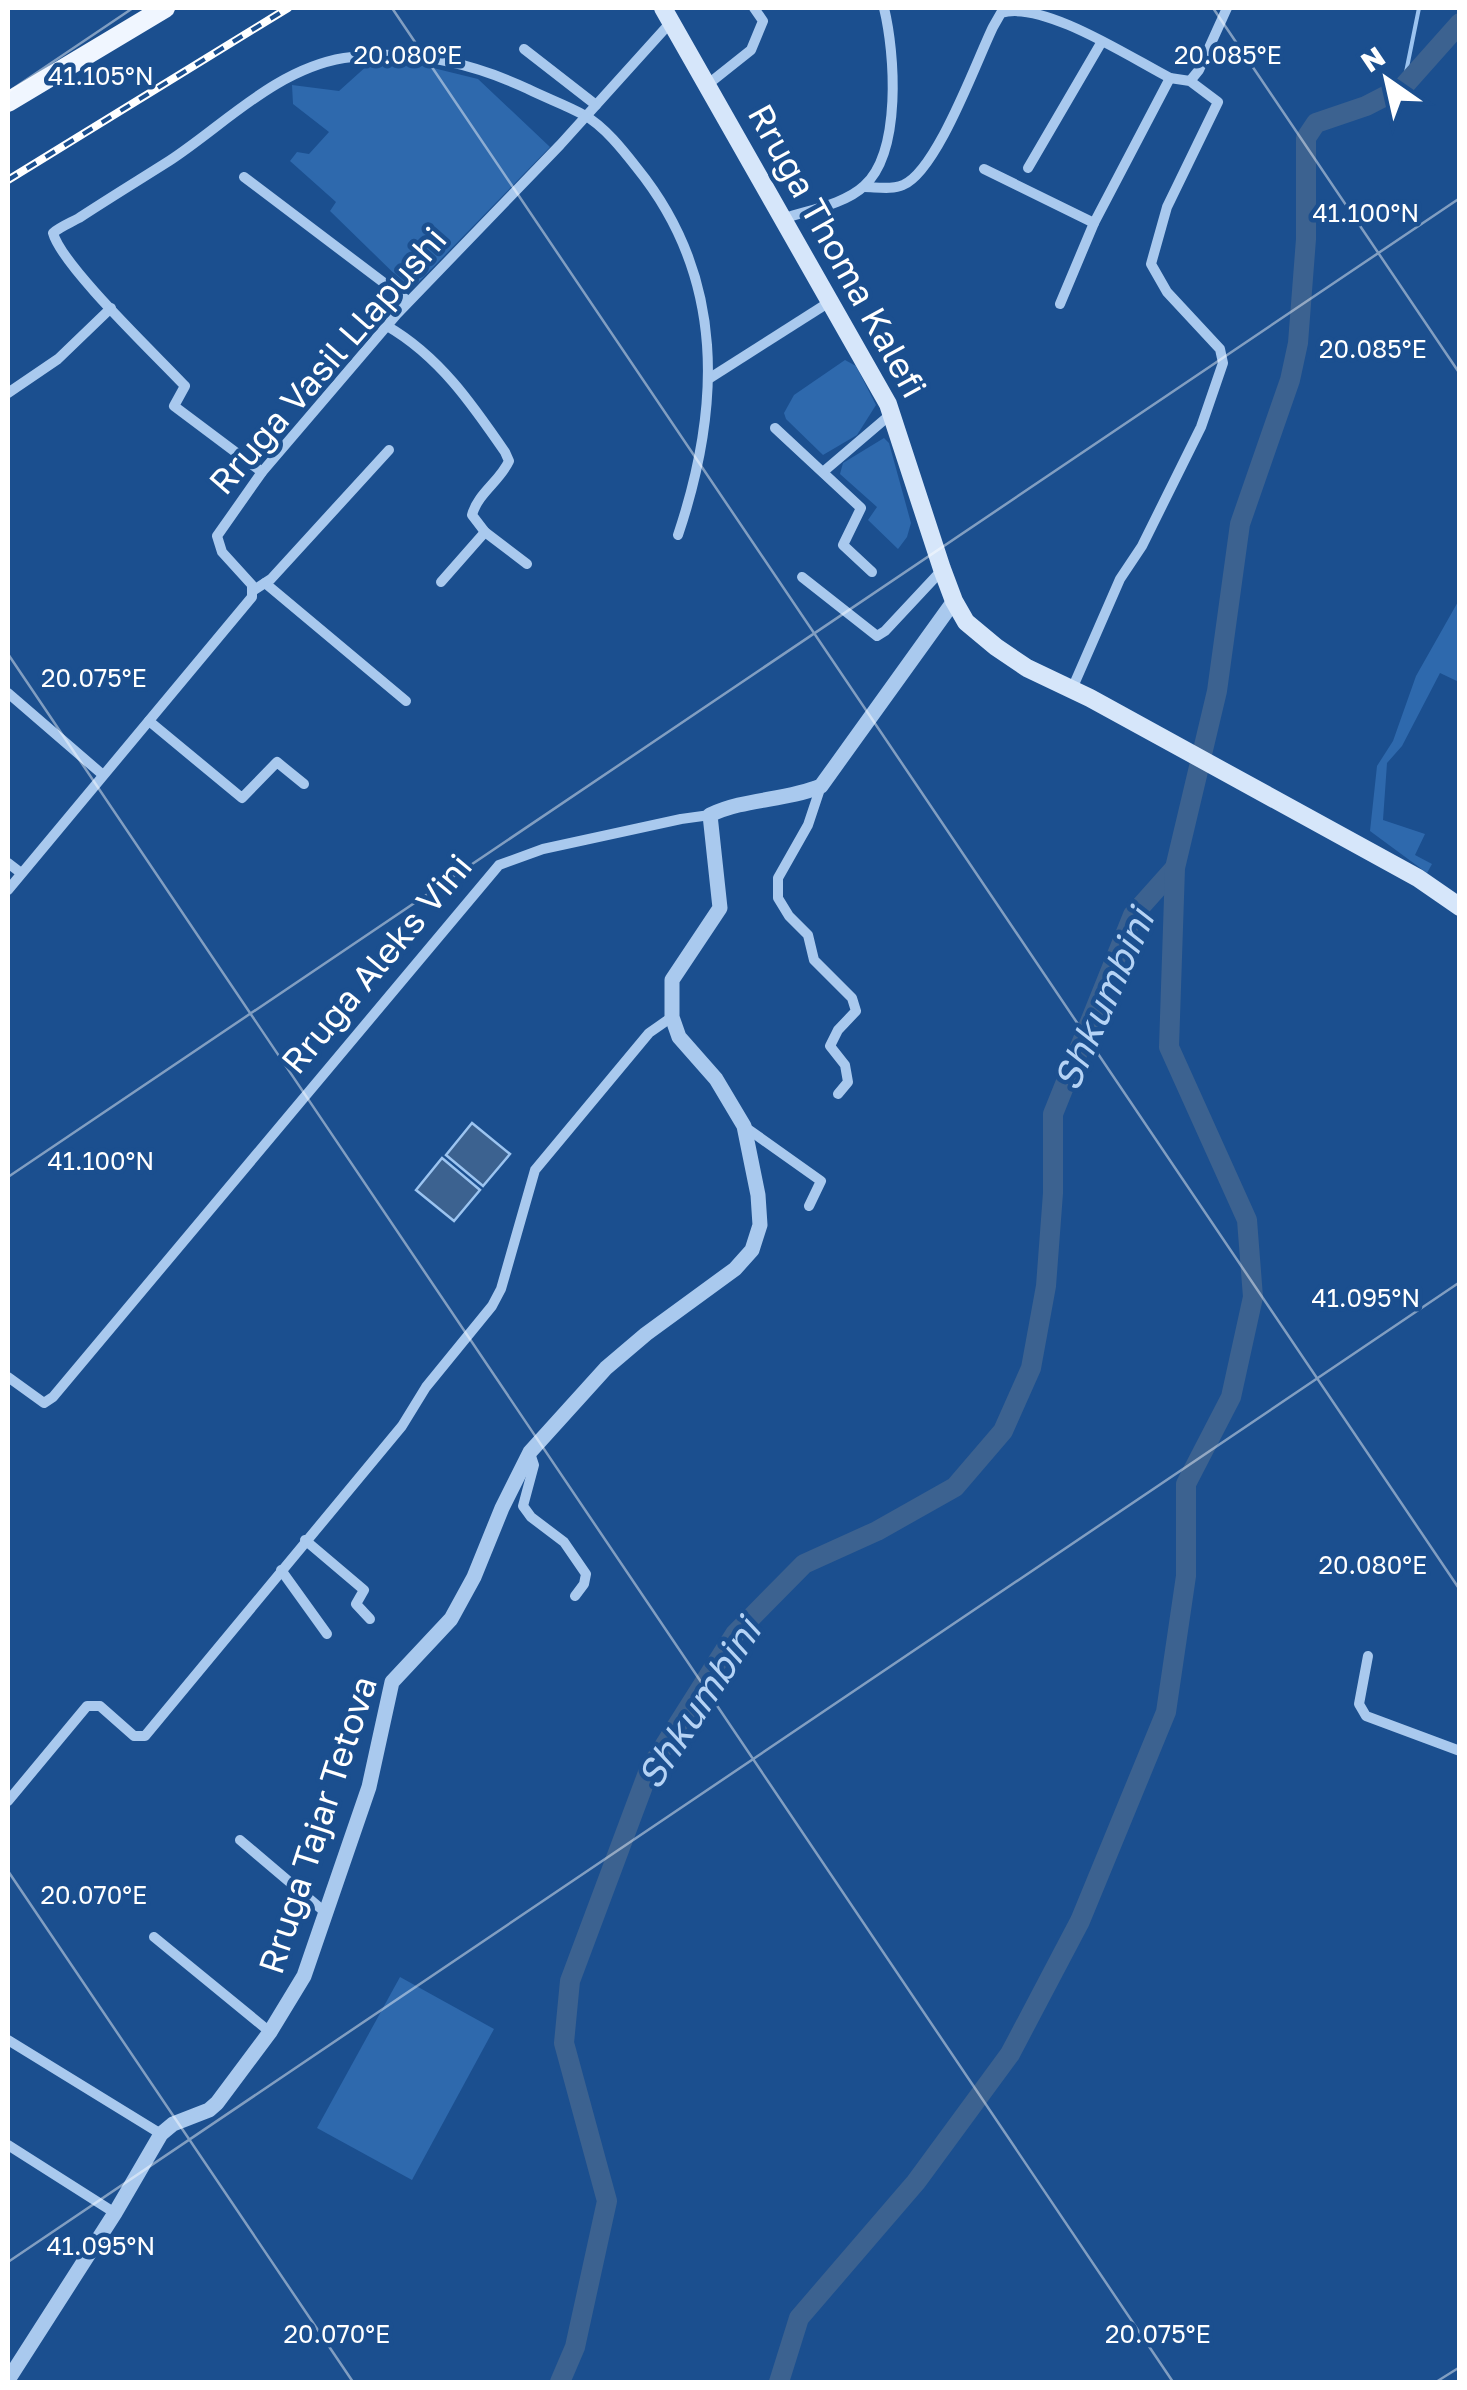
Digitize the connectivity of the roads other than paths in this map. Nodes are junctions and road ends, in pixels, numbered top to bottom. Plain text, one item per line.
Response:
1 (165, 8) edge
2 (754, 8) edge
3 (884, 8) edge
4 (1227, 8) edge
5 (1003, 10) edge
6 (667, 15) edge
7 (1101, 43) junction
8 (524, 49) dead end
9 (1170, 78) junction
10 (1190, 81) junction
11 (707, 84) junction
12 (8, 102) edge
13 (596, 105) junction
14 (587, 116) junction
15 (1028, 168) dead end
16 (984, 169) dead end
17 (244, 178) dead end
18 (864, 187) junction
19 (785, 218) junction
20 (1094, 223) junction
21 (832, 301) junction
22 (408, 302) junction
23 (1060, 304) dead end
24 (111, 308) junction
25 (387, 326) junction
26 (710, 378) junction
27 (8, 394) edge
28 (892, 414) junction
29 (775, 428) dead end
30 (389, 450) dead end
31 (262, 472) junction
32 (824, 472) junction
33 (485, 532) junction
34 (678, 535) dead end
35 (526, 564) dead end
36 (942, 569) junction
37 (872, 572) dead end
38 (802, 577) dead end
39 (441, 582) dead end
40 (265, 583) junction
41 (254, 590) junction
42 (954, 601) junction
43 (1072, 690) junction
44 (8, 693) edge
45 (406, 701) dead end
46 (149, 720) junction
47 (102, 775) junction
48 (304, 784) dead end
49 (821, 786) junction
50 (710, 816) junction
51 (8, 863) edge
52 (21, 873) junction
53 (8, 890) edge
54 (1460, 907) edge
55 (672, 1016) junction
56 (838, 1094) dead end
57 (744, 1126) junction
58 (808, 1206) dead end
59 (8, 1378) edge
60 (530, 1452) junction
61 (305, 1540) junction
62 (281, 1570) junction
63 (575, 1596) dead end
64 (370, 1620) dead end
65 (327, 1634) dead end
66 (1368, 1656) dead end
67 (1460, 1750) edge
68 (8, 1801) edge
69 (240, 1840) dead end
70 (326, 1912) junction
71 (154, 1937) dead end
72 (270, 2032) junction
73 (8, 2040) edge
74 (161, 2134) junction
75 (8, 2146) edge
76 (115, 2214) junction
77 (8, 2380) edge

1 - 12 main road
2 - 11 street
3 - 18 street
4 - 10 street
5 - 7 street
5 - 18 street
6 - 11 main road, Rruga Thoma Kalefi
6 - 13 street, Rruga Vasil Llapushi
7 - 9 street
7 - 15 street
8 - 13 street
9 - 10 street
9 - 20 street
10 - 43 street
11 - 19 main road, Rruga Thoma Kalefi
13 - 14 street, Rruga Vasil Llapushi
14 - 22 street, Rruga Vasil Llapushi
14 - 24 street
14 - 26 street
16 - 20 street
17 - 22 street
18 - 19 street
19 - 21 main road, Rruga Thoma Kalefi
20 - 23 street
21 - 26 street
21 - 28 main road, Rruga Thoma Kalefi
22 - 25 street, Rruga Vasil Llapushi
24 - 27 street
24 - 31 street
25 - 31 street, Rruga Vasil Llapushi
25 - 33 street
26 - 34 street
28 - 32 street
28 - 36 main road, Rruga Thoma Kalefi
29 - 32 street
30 - 40 street
31 - 41 street, Rruga Vasil Llapushi
32 - 37 street
33 - 35 street
33 - 39 street
36 - 38 street
36 - 42 main road, Rruga Thoma Kalefi
40 - 41 street
40 - 45 street
41 - 46 street
42 - 43 main road, Rruga Thoma Kalefi
42 - 49 street
43 - 54 main road, Rruga Thoma Kalefi
44 - 47 street
46 - 47 street
46 - 48 street
47 - 52 street
49 - 50 street, Rruga Aleks Vini
49 - 56 street
50 - 55 street
50 - 59 street, Rruga Aleks Vini
51 - 52 street
52 - 53 street
55 - 57 street, Rruga Tajar Tetova
55 - 61 street
57 - 58 street
57 - 60 street, Rruga Tajar Tetova
60 - 63 street
60 - 70 street, Rruga Tajar Tetova
61 - 62 street
61 - 64 street
62 - 65 street
62 - 68 street
66 - 67 street
69 - 70 street
70 - 72 street, Rruga Tajar Tetova
71 - 72 street
72 - 74 street, Rruga Tajar Tetova
73 - 74 street
74 - 76 street
75 - 76 street
76 - 77 street

